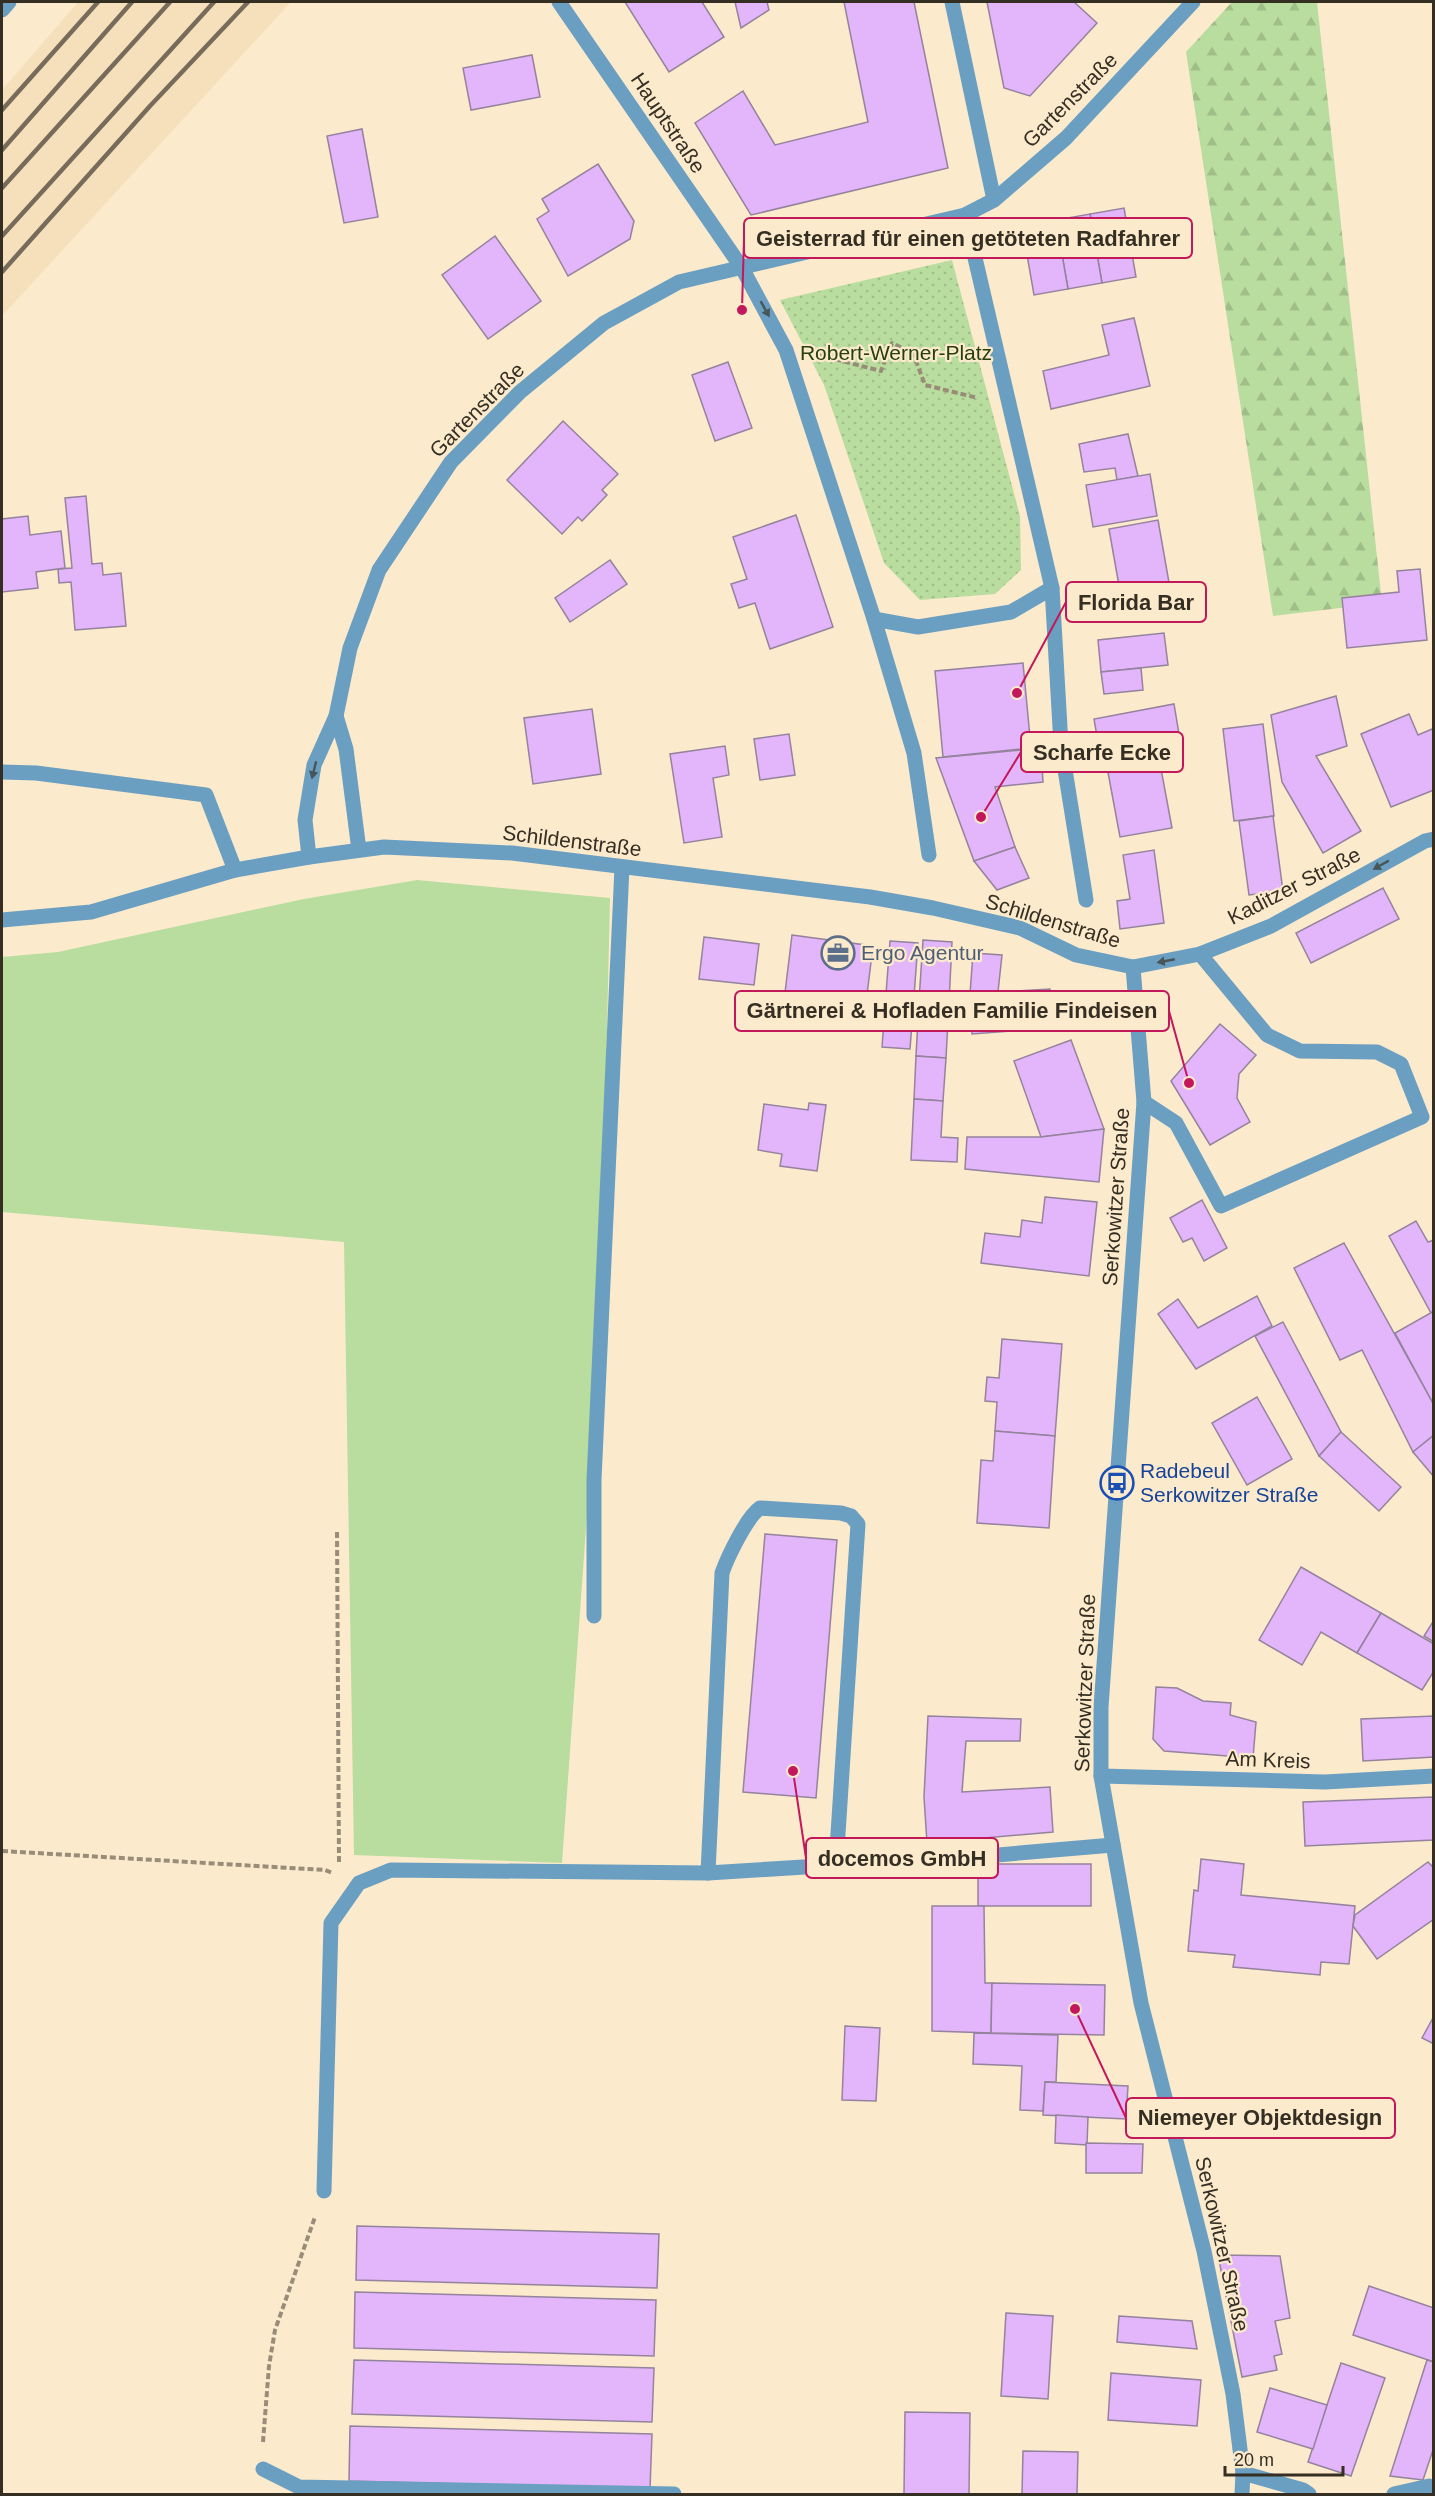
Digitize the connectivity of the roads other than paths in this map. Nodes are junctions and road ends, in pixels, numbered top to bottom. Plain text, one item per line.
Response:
1 (9, 2) edge
2 (559, 2) edge
3 (951, 2) edge
4 (1193, 2) edge
5 (2, 10) edge
6 (994, 200) junction
7 (965, 215) junction
8 (742, 268) junction
9 (1052, 588) junction
10 (874, 619) junction
11 (336, 716) junction
12 (2, 772) edge
13 (1434, 839) edge
14 (359, 849) junction
15 (930, 855) dead end
16 (309, 857) junction
17 (622, 867) junction
18 (235, 870) junction
19 (1086, 900) dead end
20 (2, 920) edge
21 (1200, 954) junction
22 (1133, 967) junction
23 (1144, 1102) junction
24 (594, 1616) dead end
25 (1101, 1776) junction
26 (1434, 1776) edge
27 (1113, 1845) junction
28 (836, 1865) junction
29 (708, 1874) junction
30 (324, 2191) road end
31 (263, 2469) road end
32 (1243, 2473) junction
33 (1429, 2486) dead end
34 (674, 2494) edge
35 (1242, 2494) edge
36 (1309, 2494) edge
37 (1394, 2494) edge

1 - 5 street
2 - 8 street, Hauptstraße
3 - 6 street
4 - 6 street, Gartenstraße
6 - 7 street, Gartenstraße
7 - 8 street
7 - 9 street
8 -> 10 street
8 - 11 street, Gartenstraße
9 - 10 street
9 - 19 street
10 - 15 street
11 - 14 street, Gartenstraße
11 -> 16 street, Gartenstraße
12 - 18 street
13 -> 21 street, Kaditzer Straße
14 - 16 street, Schildenstraße
14 - 17 street, Schildenstraße
16 - 18 street, Schildenstraße
17 - 22 street, Schildenstraße
17 - 24 street
18 - 20 street, Schildenstraße
21 -> 22 street, Kaditzer Straße
21 - 23 street
22 - 23 street, Serkowitzer Straße
23 - 25 street, Serkowitzer Straße
25 - 26 street, Am Kreis
25 - 27 street, Serkowitzer Straße
27 - 28 street
27 - 32 street, Serkowitzer Straße
28 - 29 street
28 - 29 street
29 - 30 street
31 - 34 street
32 - 35 street, Serkowitzer Straße
32 - 36 street
33 - 37 street

